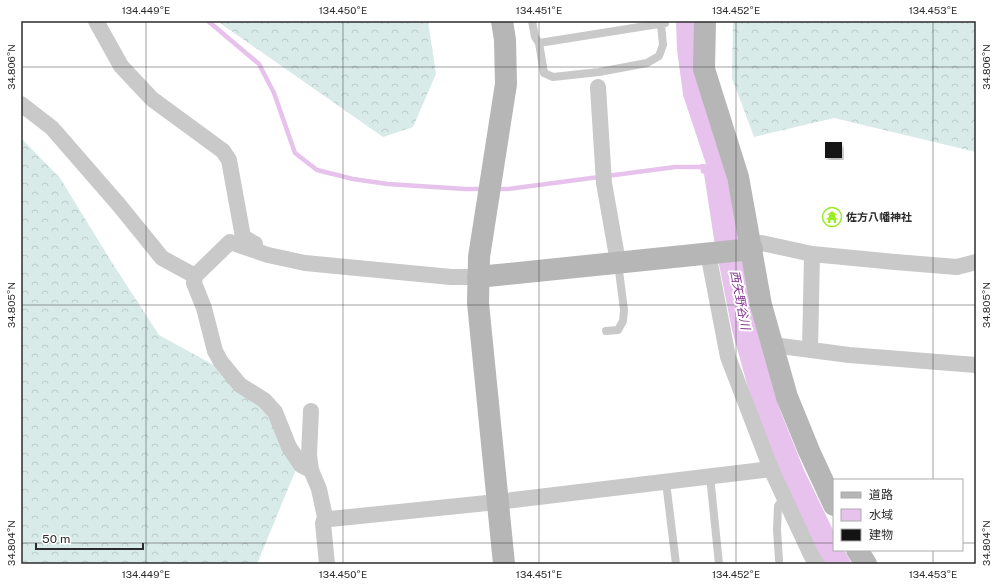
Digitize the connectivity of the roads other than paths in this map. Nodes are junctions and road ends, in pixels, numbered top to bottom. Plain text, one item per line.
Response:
1 (96, 21) edge
2 (502, 21) edge
3 (532, 21) edge
4 (705, 21) edge
5 (664, 22) edge
6 (539, 43) junction
7 (598, 80) junction
8 (21, 104) edge
9 (752, 249) junction
10 (255, 250) junction
11 (708, 253) junction
12 (812, 254) junction
13 (618, 262) junction
14 (976, 262) edge
15 (195, 276) junction
16 (478, 277) junction
17 (606, 331) dead end
18 (773, 345) junction
19 (810, 350) junction
20 (976, 365) edge
21 (311, 411) dead end
22 (771, 469) junction
23 (311, 470) junction
24 (710, 476) junction
25 (666, 482) junction
26 (784, 498) junction
27 (497, 502) junction
28 (833, 503) edge
29 (325, 517) junction
30 (858, 551) edge
31 (779, 560) dead end
32 (327, 564) edge
33 (504, 564) edge
34 (676, 564) edge
35 (718, 564) edge
36 (817, 564) edge
37 (866, 564) edge

1 - 10 street
2 - 16 street
3 - 6 lane
4 - 9 street
5 - 6 lane
5 - 7 lane
6 - 7 lane
7 - 13 street
8 - 15 street
9 - 11 street
9 - 12 street
9 - 18 street
10 - 15 street
10 - 16 street
11 - 13 street
11 - 22 street
12 - 14 street
12 - 19 street
13 - 16 street
13 - 17 lane
15 - 23 street
16 - 27 street
18 - 19 street
18 - 28 street
19 - 20 street
21 - 23 street
22 - 24 street
22 - 26 street
23 - 29 street
24 - 25 street
24 - 35 lane
25 - 27 street
25 - 34 lane
26 - 31 lane
26 - 36 street
27 - 29 street
27 - 33 street
29 - 32 street
30 - 37 street

